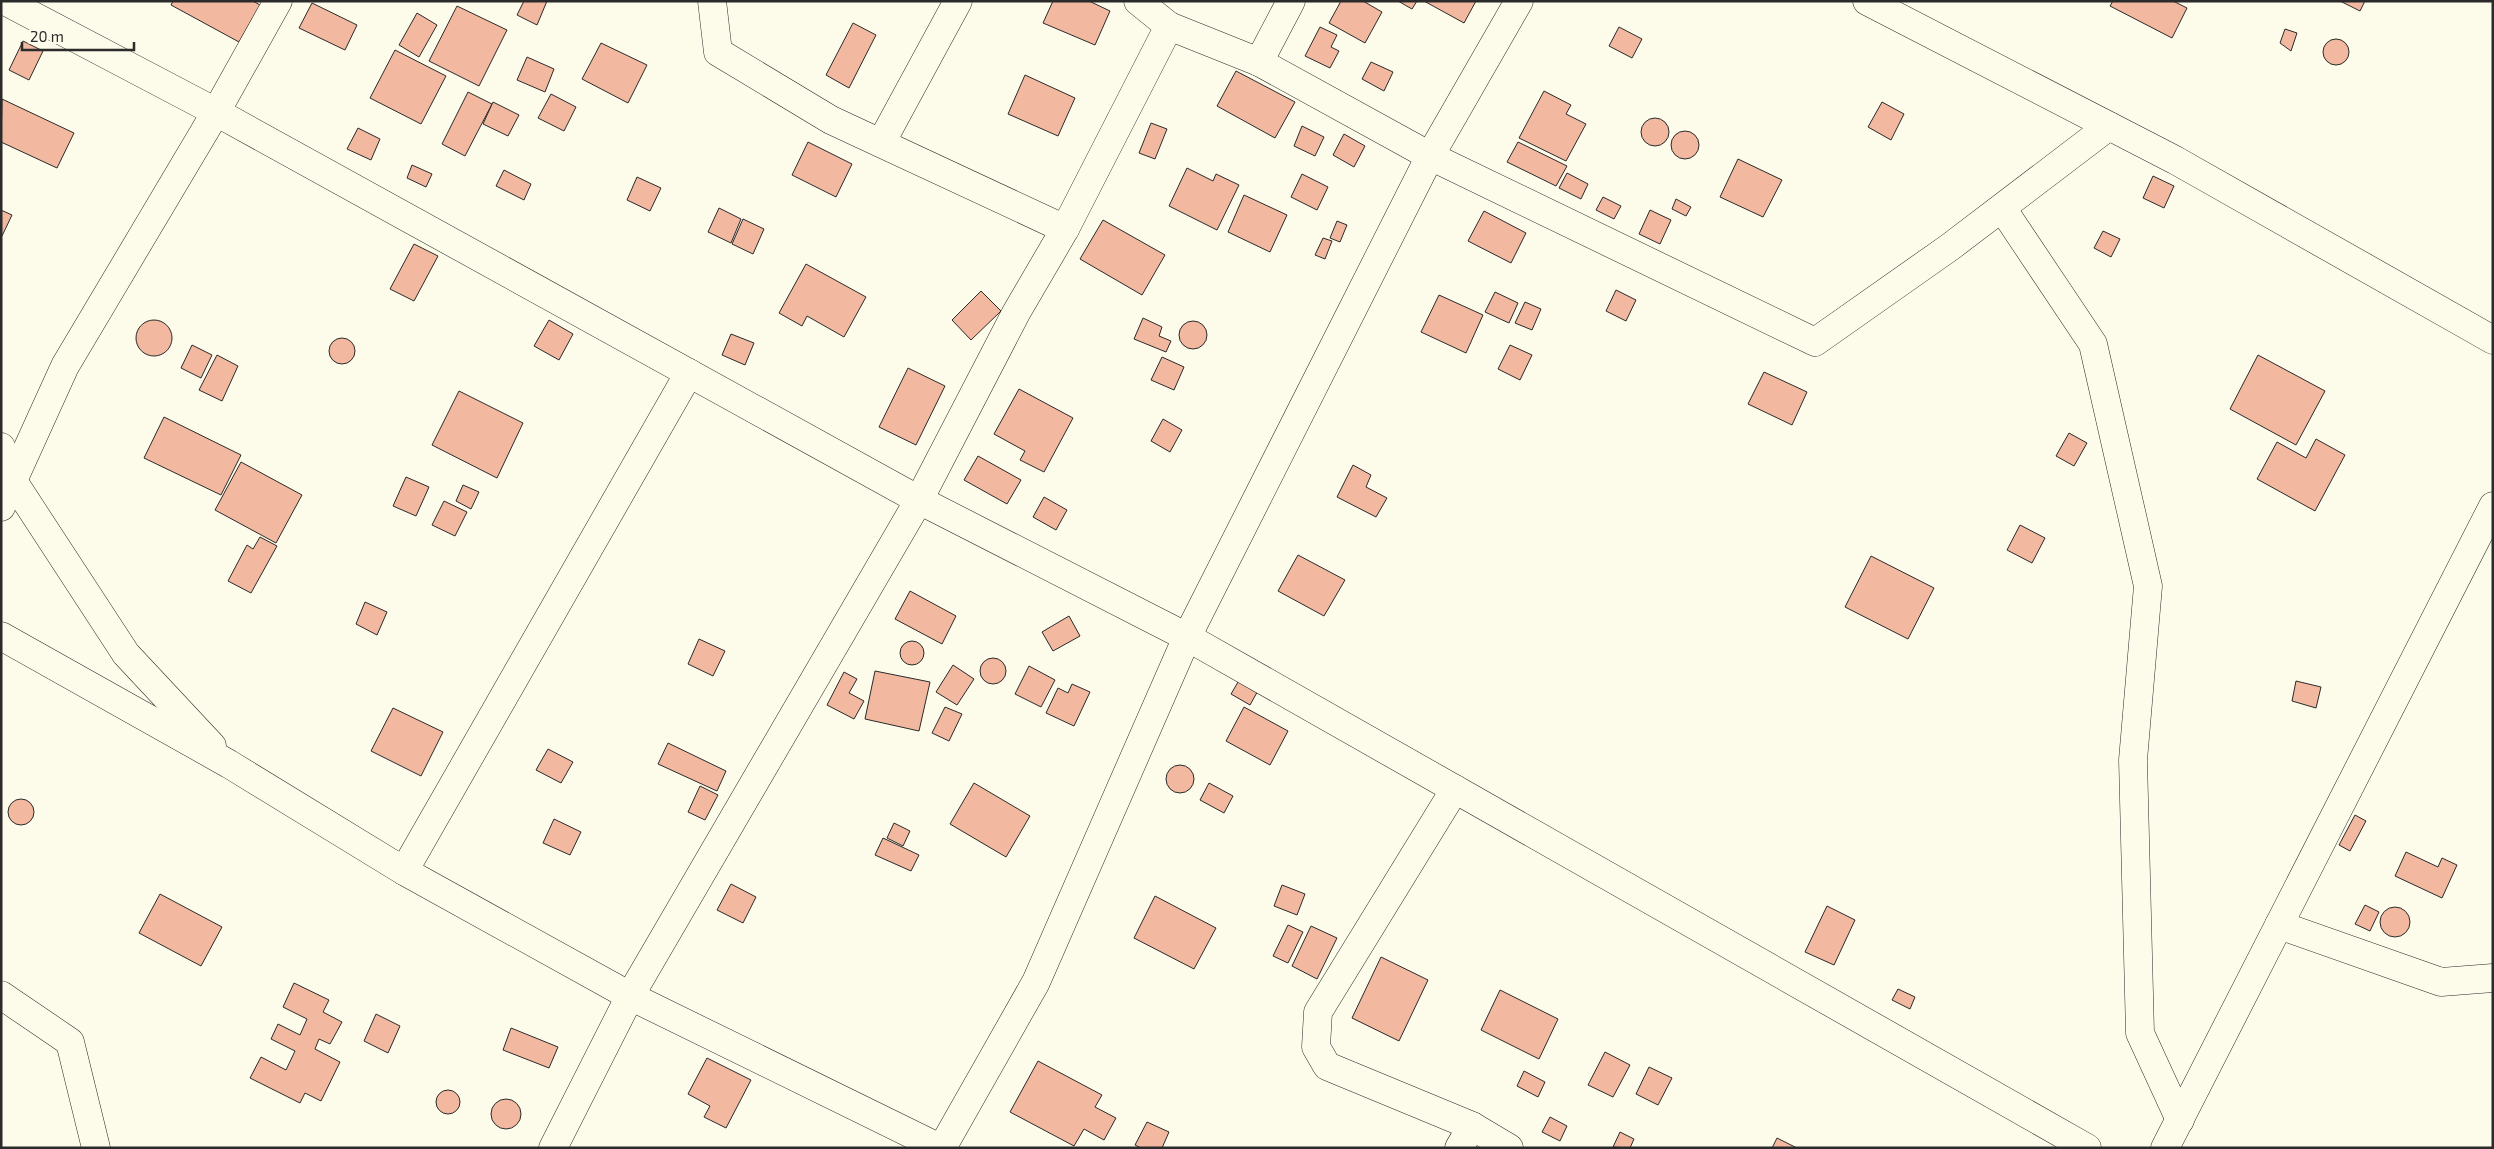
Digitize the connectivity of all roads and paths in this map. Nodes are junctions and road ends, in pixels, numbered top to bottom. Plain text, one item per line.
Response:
1 (5, 1) edge
2 (278, 1) edge
3 (712, 1) edge
4 (958, 1) edge
5 (1138, 1) edge
6 (1291, 1) edge
7 (1519, 1) edge
8 (1867, 1) edge
9 (1169, 26) junction
10 (1259, 62) junction
11 (216, 112) junction
12 (2109, 126) junction
13 (881, 143) junction
14 (1430, 156) junction
15 (2002, 208) junction
16 (1065, 229) junction
17 (2493, 340) edge
18 (689, 373) junction
19 (1, 447) edge
20 (13, 481) junction
21 (919, 500) junction
22 (1, 506) edge
23 (2493, 506) edge
24 (1, 636) edge
25 (1187, 637) junction
26 (229, 764) junction
27 (1455, 789) junction
28 (404, 871) junction
29 (2279, 925) junction
30 (2493, 978) edge
31 (1, 995) edge
32 (630, 996) junction
33 (2180, 1120) junction
34 (1465, 1137) edge
35 (96, 1148) edge
36 (553, 1148) edge
37 (941, 1148) edge
38 (1509, 1148) edge
39 (2087, 1148) edge
40 (2165, 1148) edge

1 - 11 street
2 - 11 street
3 - 13 street
4 - 13 street
5 - 9 street
6 - 10 street
7 - 14 street
8 - 12 street
9 - 10 street
9 - 16 street
10 - 14 street
11 - 18 street
11 - 20 street
12 - 15 street
12 - 17 street
13 - 16 street
14 - 15 street
14 - 25 street
15 - 33 street
16 - 21 street
18 - 21 street
18 - 28 street
19 - 20 street
20 - 22 street
20 - 26 street
21 - 25 street
21 - 32 street
23 - 29 street
24 - 26 street
25 - 27 street
25 - 37 street
26 - 28 street
27 - 34 street
27 - 39 street
28 - 32 street
29 - 30 street
29 - 33 street
31 - 35 street
32 - 36 street
32 - 37 street
33 - 40 street
34 - 38 street

